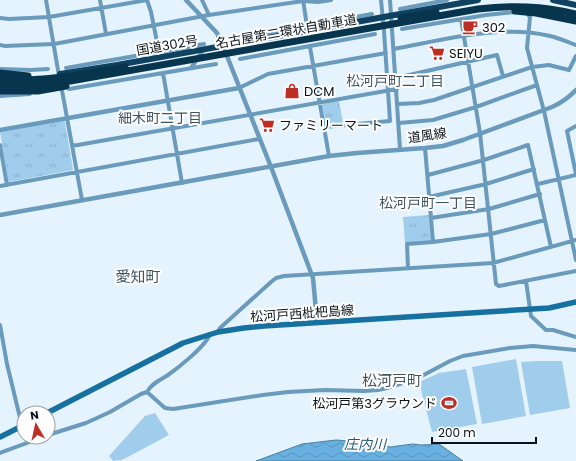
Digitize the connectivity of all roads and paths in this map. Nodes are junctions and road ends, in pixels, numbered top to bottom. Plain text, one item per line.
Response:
1 (46, 0) edge
2 (100, 0) edge
3 (147, 0) edge
4 (186, 0) edge
5 (202, 0) edge
6 (303, 0) edge
7 (331, 0) edge
8 (381, 0) edge
9 (390, 0) edge
10 (447, 0) edge
11 (478, 0) edge
12 (553, 0) edge
13 (576, 5) edge
14 (102, 8) junction
15 (400, 9) dead end
16 (429, 9) junction
17 (576, 10) edge
18 (372, 14) dead end
19 (576, 14) edge
20 (391, 15) junction
21 (209, 16) junction
22 (49, 17) junction
23 (202, 17) junction
24 (382, 17) junction
25 (0, 18) edge
26 (422, 19) junction
27 (461, 19) junction
28 (361, 21) junction
29 (576, 21) edge
30 (342, 22) junction
31 (444, 22) junction
32 (154, 26) junction
33 (307, 26) junction
34 (402, 29) dead end
35 (528, 33) junction
36 (106, 34) junction
37 (375, 34) dead end
38 (250, 36) junction
39 (464, 36) junction
40 (233, 39) dead end
41 (258, 39) junction
42 (346, 40) junction
43 (244, 42) junction
44 (54, 44) junction
45 (0, 45) edge
46 (576, 45) edge
47 (204, 46) junction
48 (223, 46) junction
49 (310, 46) junction
50 (394, 49) junction
51 (182, 50) junction
52 (159, 52) junction
53 (275, 53) junction
54 (386, 53) junction
55 (576, 56) edge
56 (240, 59) dead end
57 (468, 61) junction
58 (216, 64) dead end
59 (313, 66) junction
60 (86, 67) junction
61 (532, 67) junction
62 (66, 68) dead end
63 (100, 68) junction
64 (191, 68) junction
65 (0, 69) edge
66 (48, 69) dead end
67 (18, 70) junction
68 (112, 71) junction
69 (0, 73) edge
70 (163, 73) junction
71 (59, 74) junction
72 (503, 76) junction
73 (22, 77) junction
74 (30, 77) junction
75 (396, 78) junction
76 (0, 79) edge
77 (111, 82) junction
78 (0, 85) edge
79 (537, 85) junction
80 (473, 86) junction
81 (239, 88) junction
82 (69, 89) dead end
83 (397, 89) junction
84 (388, 90) junction
85 (576, 90) edge
86 (0, 91) edge
87 (52, 91) dead end
88 (21, 95) junction
89 (0, 96) edge
90 (167, 100) junction
91 (320, 102) junction
92 (398, 104) junction
93 (476, 107) junction
94 (544, 111) junction
95 (250, 114) junction
96 (67, 118) junction
97 (399, 123) junction
98 (576, 126) edge
99 (324, 127) junction
100 (172, 128) junction
101 (0, 130) edge
102 (480, 133) junction
103 (259, 139) junction
104 (0, 145) edge
105 (72, 146) junction
106 (425, 148) junction
107 (400, 150) junction
108 (177, 153) junction
109 (329, 156) junction
110 (484, 160) junction
111 (575, 163) edge
112 (271, 167) junction
113 (534, 169) junction
114 (77, 172) junction
115 (428, 175) junction
116 (576, 175) edge
117 (559, 179) junction
118 (182, 183) junction
119 (486, 184) junction
120 (538, 184) junction
121 (7, 185) junction
122 (0, 186) edge
123 (540, 194) junction
124 (429, 196) junction
125 (82, 200) junction
126 (489, 209) junction
127 (0, 215) edge
128 (431, 218) junction
129 (545, 220) junction
130 (491, 234) junction
131 (574, 241) edge
132 (433, 242) junction
133 (551, 247) junction
134 (576, 260) edge
135 (493, 263) junction
136 (408, 268) junction
137 (576, 271) edge
138 (312, 274) junction
139 (526, 281) junction
140 (576, 302) edge
141 (530, 309) junction
142 (317, 322) junction
143 (0, 325) edge
144 (218, 332) junction
145 (210, 334) junction
146 (576, 337) edge
147 (576, 350) edge
148 (147, 392) junction
149 (18, 405) edge
150 (56, 408) edge
151 (16, 429) edge
152 (56, 432) edge
153 (0, 437) edge
154 (22, 445) edge
155 (0, 453) edge

1 - 22 street
2 - 14 street
3 - 14 street
3 - 32 street
4 - 23 street
5 - 21 street
6 - 7 street
6 - 21 street
6 - 33 street
8 - 24 street
9 - 20 street
10 - 15 street
11 - 16 highway, 国道302号
12 - 13 highway
14 - 22 street
14 - 36 street
16 - 20 highway, 国道302号
16 - 31 street
17 - 68 highway, 名古屋第二環状自動車道, bridge
18 - 30 street
19 - 26 highway, 名古屋第二環状自動車道, bridge
20 - 24 highway, 国道302号
20 - 50 street
21 - 23 street
22 - 25 street
22 - 44 street
23 - 32 street
23 - 48 street
24 - 28 highway, 国道302号
24 - 54 street
26 - 29 highway, bridge
26 - 68 highway, 名古屋第二環状自動車道, bridge
27 - 31 street
27 - 35 street
27 - 39 street
28 - 30 highway, 国道302号
28 - 42 street
30 - 33 street
30 - 41 highway, 国道302号
31 - 34 street
32 - 36 street
32 - 52 street
33 - 38 street
35 - 39 street
35 - 46 street
35 - 61 street
36 - 44 street
37 - 42 street
38 - 40 street
38 - 43 street
39 - 50 street
39 - 57 street
41 - 43 highway, 国道302号
41 - 53 street
42 - 49 street
43 - 48 highway, 国道302号
44 - 45 street
44 - 71 street
47 - 48 highway, 国道302号
47 - 51 highway, 国道302号
47 - 64 street
48 - 81 street
49 - 53 street
49 - 59 street
50 - 75 street
51 - 52 street
51 - 63 highway, 国道302号
52 - 60 street
53 - 56 street
54 - 59 street
54 - 84 street
55 - 61 street
57 - 72 street
57 - 75 street
57 - 80 street
58 - 64 street
59 - 81 street
59 - 91 street
60 - 62 street
60 - 63 highway, 国道302号
60 - 71 highway, 国道302号
61 - 72 street
61 - 79 street
63 - 77 street
64 - 70 street
65 - 67 street
66 - 67 street
67 - 73 street
68 - 69 highway, bridge
68 - 76 highway, 名古屋第二環状自動車道, bridge
68 - 78 highway, 名古屋第二環状自動車道, bridge
68 - 86 highway, bridge
70 - 77 street
70 - 90 street
71 - 74 highway, 国道302号
71 - 96 street
72 - 80 street
73 - 74 highway, 国道302号
73 - 76 highway, 国道302号
74 - 88 street
75 - 83 street
77 - 82 street
79 - 93 street
79 - 94 street
80 - 92 street
80 - 93 street
81 - 90 street
81 - 95 street
83 - 84 street
83 - 92 street
84 - 91 street
84 - 99 street
85 - 94 street, 道風線
87 - 88 street
88 - 89 street
90 - 96 street
90 - 100 street
91 - 95 street
91 - 99 street
92 - 97 street
93 - 97 street
93 - 102 street
94 - 102 street, 道風線
94 - 117 street
95 - 100 street
95 - 103 street
96 - 101 street
96 - 105 street
97 - 107 street
98 - 111 street
99 - 109 street
100 - 105 street
100 - 108 street
102 - 106 street, 道風線
102 - 110 street
103 - 108 street
103 - 112 street
104 - 121 street
105 - 114 street
106 - 107 street, 道風線
106 - 115 street
107 - 109 street, 道風線
108 - 114 street
108 - 118 street
109 - 112 street, 道風線
110 - 113 street
110 - 115 street
110 - 119 street
111 - 116 street
112 - 118 street, 道風線
112 - 138 street
113 - 119 street
113 - 120 street
114 - 121 street
114 - 125 street
115 - 124 street
116 - 117 street
117 - 120 street
117 - 131 street
118 - 125 street, 道風線
119 - 124 street
119 - 126 street
120 - 123 street
121 - 122 street
123 - 126 street
123 - 129 street
124 - 128 street
125 - 127 street, 道風線
126 - 128 street
126 - 130 street
128 - 132 street
129 - 130 street
129 - 133 street
130 - 132 street
130 - 135 street
131 - 133 street
131 - 134 street
132 - 136 street
133 - 135 street
135 - 136 street
135 - 139 street
136 - 138 street
137 - 139 street
138 - 142 street
138 - 144 street
139 - 141 street
140 - 141 main road, 松河戸西枇杷島線
141 - 142 main road, 松河戸西枇杷島線
141 - 146 street
142 - 144 main road, 松河戸西枇杷島線
143 - 149 street
144 - 145 main road, 松河戸西枇杷島線
145 - 148 street
145 - 150 main road, 松河戸西枇杷島線
147 - 148 street
148 - 152 street
151 - 153 main road
154 - 155 street

